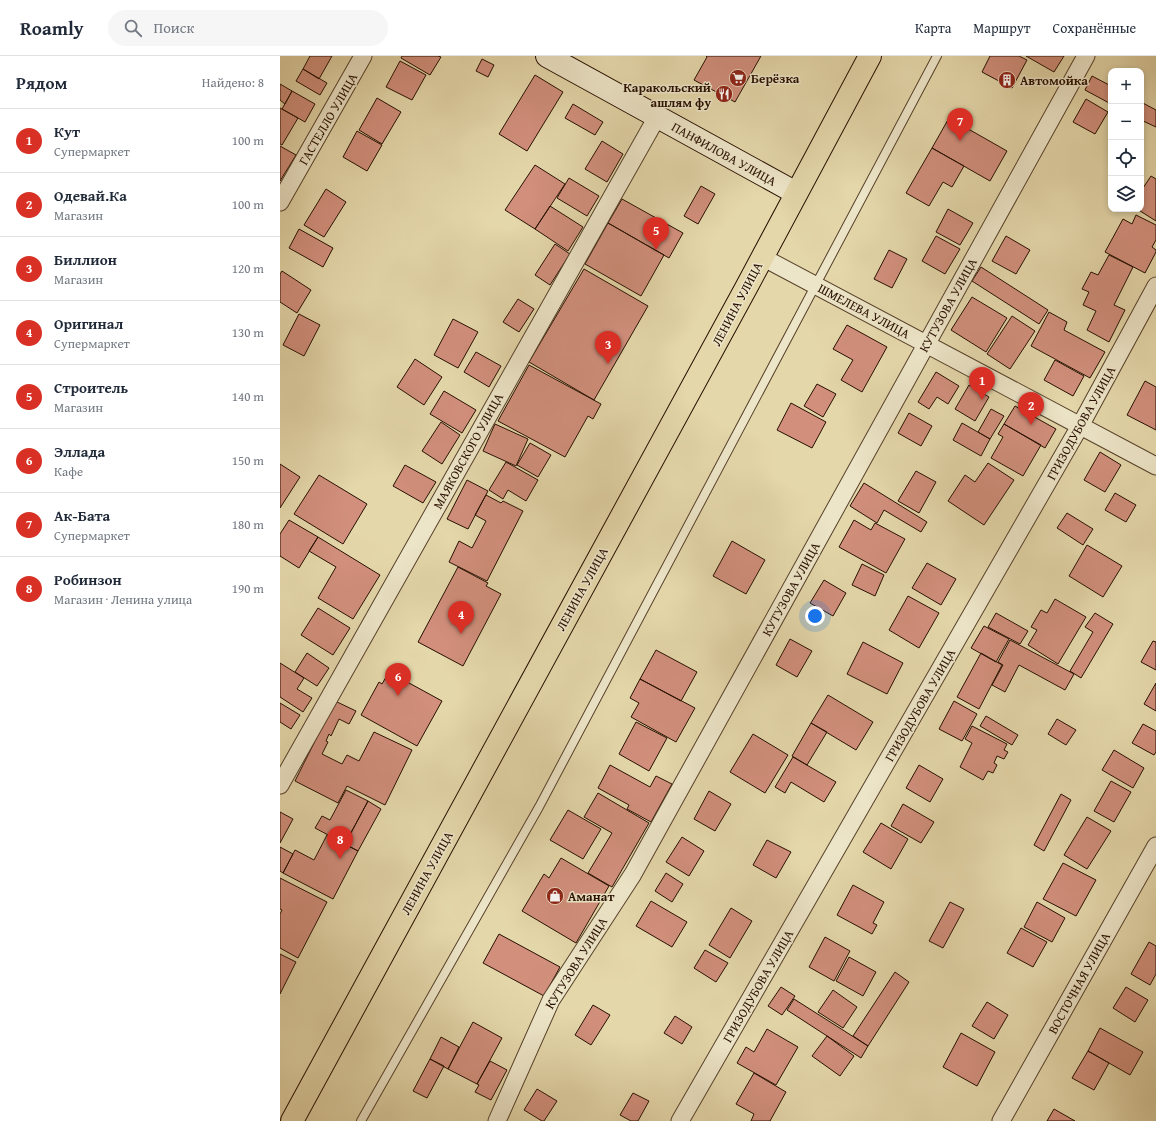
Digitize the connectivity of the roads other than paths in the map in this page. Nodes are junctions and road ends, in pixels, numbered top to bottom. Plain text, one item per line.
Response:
1 (363, 56) edge
2 (547, 56) edge
3 (870, 56) edge
4 (937, 56) edge
5 (1086, 56) edge
6 (657, 117) junction
7 (796, 193) junction
8 (280, 202) edge
9 (762, 257) junction
10 (815, 285) junction
11 (1156, 286) edge
12 (926, 344) junction
13 (1080, 426) junction
14 (1156, 466) edge
15 (280, 785) edge
16 (1156, 846) edge
17 (292, 1121) edge
18 (361, 1121) edge
19 (497, 1121) edge
20 (680, 1121) edge
21 (1001, 1121) edge

1 - 8 street, ГАСТЕЛЛО УЛИЦА
2 - 6 street, ПАНФИЛОВА УЛИЦА
3 - 7 main road, ЛЕНИНА УЛИЦА
4 - 10 lane
5 - 12 street, КУТУЗОВА УЛИЦА
6 - 7 street, ПАНФИЛОВА УЛИЦА
6 - 15 street, МАЯКОВСКОГО УЛИЦА
7 - 9 main road, ЛЕНИНА УЛИЦА
9 - 10 street, ШМЕЛЕВА УЛИЦА
9 - 17 main road, ЛЕНИНА УЛИЦА
10 - 12 street, ШМЕЛЕВА УЛИЦА
10 - 18 lane
11 - 13 street, ГРИЗОДУБОВА УЛИЦА
12 - 13 street, ШМЕЛЕВА УЛИЦА
12 - 19 street, КУТУЗОВА УЛИЦА
13 - 14 street, ШМЕЛЕВА УЛИЦА
13 - 20 street, ГРИЗОДУБОВА УЛИЦА
16 - 21 street, ВОСТОЧНАЯ УЛИЦА

